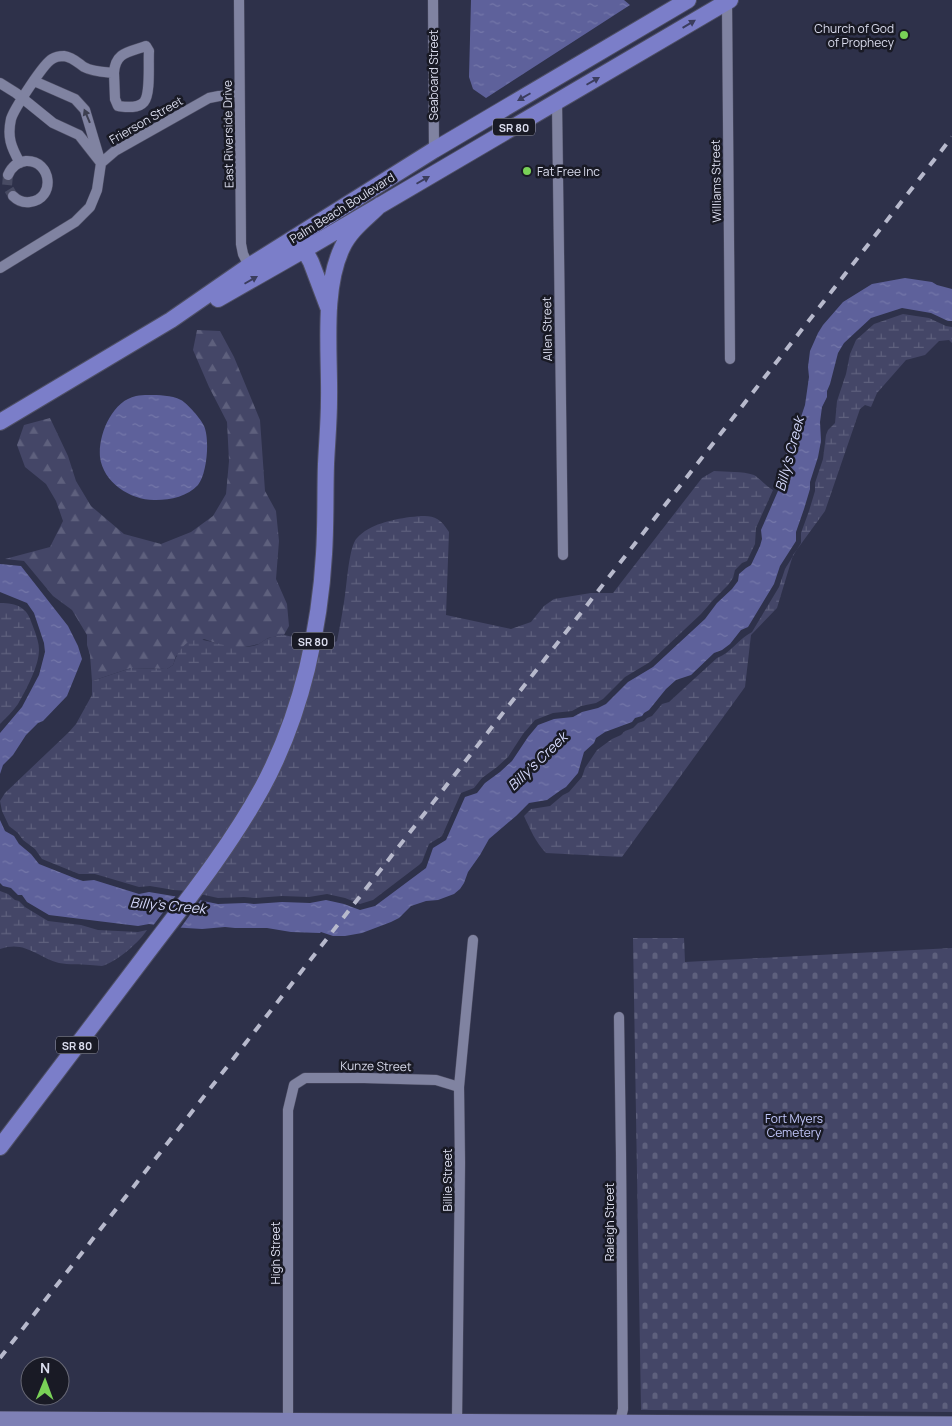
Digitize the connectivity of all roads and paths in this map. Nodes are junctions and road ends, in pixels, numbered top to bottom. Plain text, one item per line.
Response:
1 (239, 0) edge
2 (432, 0) edge
3 (688, 0) edge
4 (729, 1) edge
5 (669, 5) edge
6 (581, 64) junction
7 (114, 73) junction
8 (34, 81) junction
9 (0, 83) edge
10 (239, 95) junction
11 (22, 98) junction
12 (557, 102) junction
13 (434, 150) junction
14 (20, 163) junction
15 (100, 163) junction
16 (8, 176) dead end
17 (13, 196) dead end
18 (380, 205) junction
19 (301, 243) junction
20 (249, 266) junction
21 (0, 268) edge
22 (329, 310) junction
23 (177, 316) junction
24 (730, 360) dead end
25 (0, 422) edge
26 (563, 555) dead end
27 (473, 940) dead end
28 (619, 1017) dead end
29 (294, 1085) joint
30 (459, 1088) junction
31 (0, 1148) edge
32 (0, 1419) edge
33 (457, 1421) junction
34 (279, 1422) edge
35 (619, 1424) edge
36 (952, 1424) edge

1 - 10 street, East Riverside Drive
2 - 13 street, Seaboard Street
3 - 5 main road, Palm Beach Boulevard / SR 80
12 -> 4 main road, Palm Beach Boulevard / SR 80
4 - 24 street, Williams Street
5 - 6 main road, Palm Beach Boulevard / SR 80
6 - 12 main road
6 -> 13 main road, Palm Beach Boulevard / SR 80
7 - 7 street
7 - 8 street
8 - 11 street
15 -> 8 street
9 - 11 street
10 - 15 street, Frierson Street
10 - 20 street, East Riverside Drive
11 - 14 street
11 - 15 street
18 -> 12 main road, Palm Beach Boulevard / SR 80
12 - 26 street, Allen Street
13 - 19 main road, Palm Beach Boulevard / SR 80
14 - 16 street
14 - 17 street
15 - 21 street
18 - 19 main road
18 - 22 main road, SR 80
19 - 20 main road, Palm Beach Boulevard / SR 80
19 - 22 main road
23 -> 19 main road
20 - 23 main road, Palm Beach Boulevard / SR 80
22 - 31 main road, SR 80
23 - 25 main road, Palm Beach Boulevard / SR 80
27 - 30 street, Billie Street
28 - 35 street, Raleigh Street
29 - 30 street, Kunze Street
29 - 34 street, High Street
30 - 33 street, Billie Street
32 - 34 street
33 - 34 street
33 - 35 street
35 - 36 street

